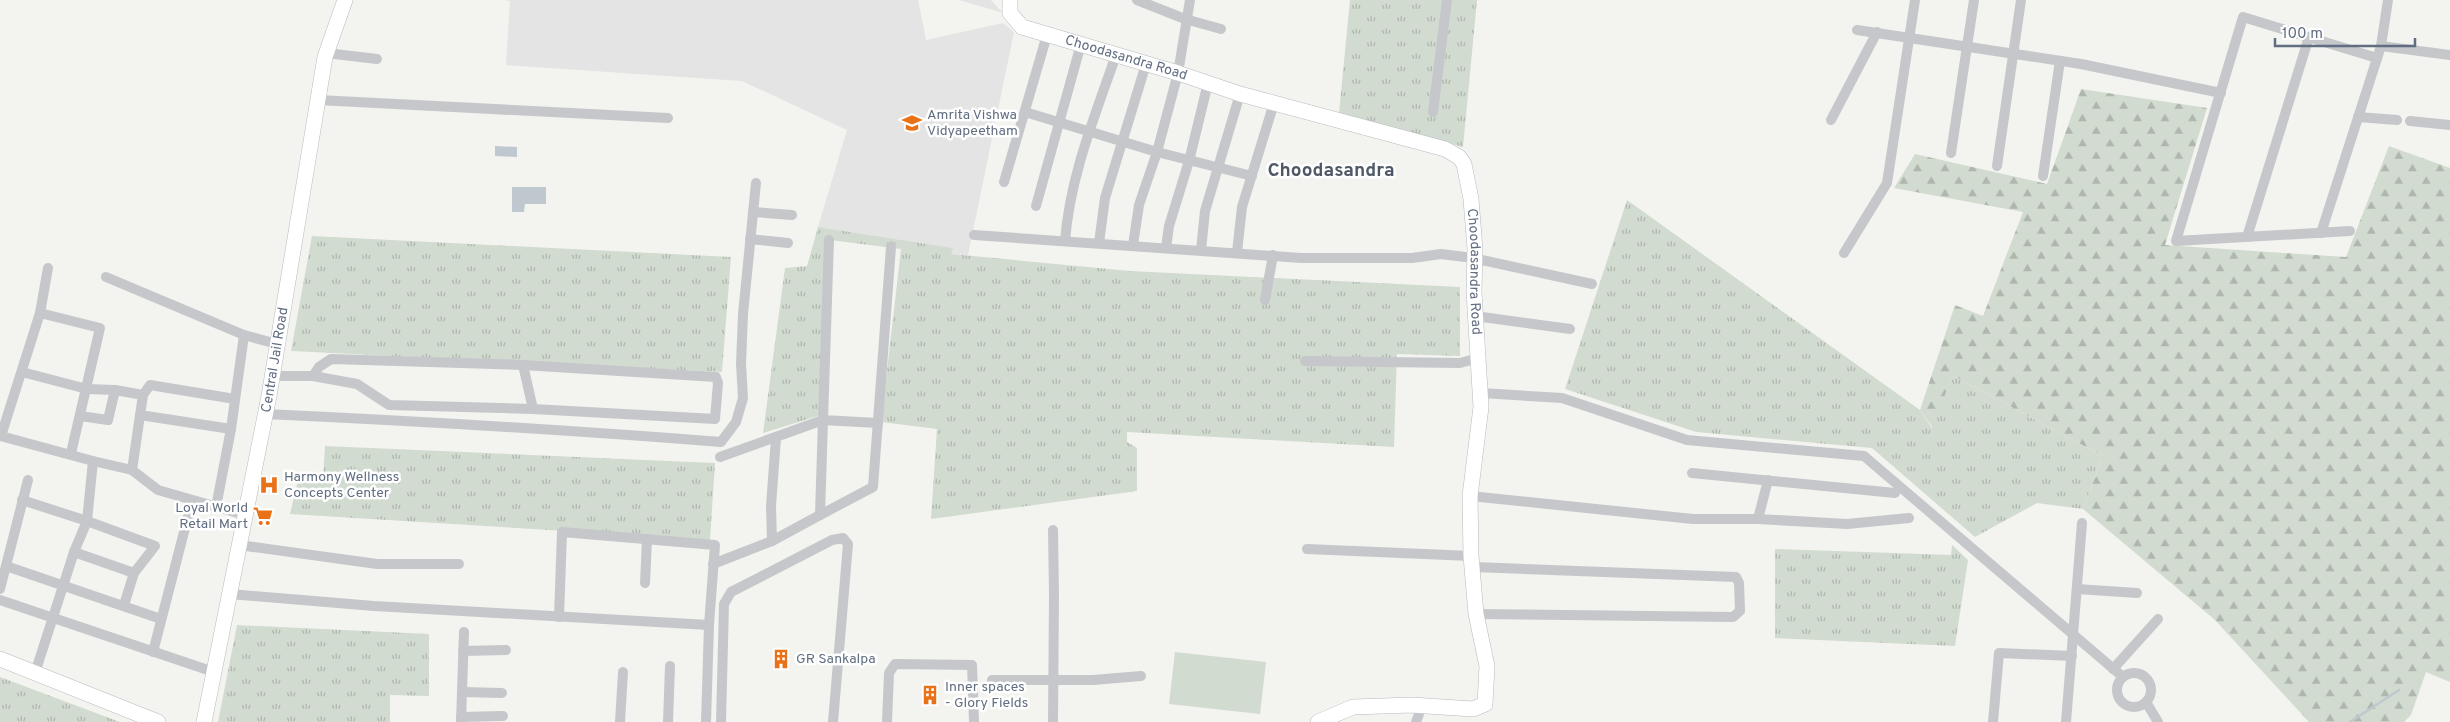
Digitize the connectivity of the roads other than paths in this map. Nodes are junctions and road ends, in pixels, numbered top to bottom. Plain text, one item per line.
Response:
1 (345, 0) edge
2 (1010, 0) edge
3 (1190, 0) edge
4 (1447, 0) edge
5 (1915, 0) edge
6 (1974, 0) edge
7 (2021, 0) edge
8 (2388, 0) edge
9 (1144, 1) edge
10 (1185, 19) junction
11 (1221, 29) dead end
12 (1857, 30) dead end
13 (1877, 32) junction
14 (1047, 34) junction
15 (2310, 37) junction
16 (1909, 38) junction
17 (1081, 44) junction
18 (1968, 46) junction
19 (2381, 46) junction
20 (326, 53) junction
21 (2013, 54) junction
22 (1116, 55) junction
23 (2450, 55) edge
24 (2377, 58) junction
25 (376, 59) dead end
26 (2060, 61) junction
27 (1146, 64) junction
28 (1178, 73) junction
29 (1208, 83) junction
30 (2220, 92) junction
31 (1240, 94) junction
32 (318, 100) junction
33 (1274, 103) junction
34 (1025, 112) junction
35 (1433, 112) dead end
36 (2358, 117) junction
37 (668, 118) dead end
38 (1832, 120) dead end
39 (2398, 120) dead end
40 (2410, 121) dead end
41 (1058, 123) junction
42 (2450, 125) edge
43 (1089, 131) junction
44 (1122, 141) junction
45 (1157, 152) junction
46 (1951, 153) dead end
47 (1190, 161) junction
48 (1997, 166) dead end
49 (1219, 168) junction
50 (1252, 176) junction
51 (2043, 176) dead end
52 (1004, 182) dead end
53 (756, 183) dead end
54 (1036, 206) dead end
55 (753, 212) junction
56 (792, 215) dead end
57 (2350, 231) dead end
58 (2321, 233) junction
59 (974, 235) dead end
60 (2247, 237) junction
61 (750, 239) junction
62 (829, 240) dead end
63 (1065, 241) junction
64 (1100, 243) junction
65 (788, 244) dead end
66 (1133, 246) junction
67 (892, 247) dead end
68 (1166, 248) junction
69 (1201, 250) junction
70 (1237, 252) junction
71 (1844, 253) dead end
72 (1273, 255) junction
73 (1473, 258) junction
74 (48, 268) dead end
75 (106, 277) dead end
76 (1592, 284) dead end
77 (1265, 300) dead end
78 (40, 314) junction
79 (1475, 316) junction
80 (1570, 330) dead end
81 (244, 335) junction
82 (277, 344) junction
83 (1478, 358) junction
84 (1305, 361) dead end
85 (523, 365) junction
86 (22, 372) junction
87 (272, 376) junction
88 (313, 376) junction
89 (88, 388) junction
90 (115, 390) junction
91 (1480, 393) junction
92 (144, 395) junction
93 (235, 399) junction
94 (533, 409) junction
95 (265, 414) junction
96 (140, 415) junction
97 (80, 416) junction
98 (823, 420) junction
99 (878, 423) junction
100 (231, 429) junction
101 (776, 438) junction
102 (71, 453) junction
103 (720, 457) dead end
104 (93, 460) junction
105 (132, 470) junction
106 (1692, 473) dead end
107 (28, 480) dead end
108 (1768, 480) junction
109 (1895, 493) dead end
110 (1470, 496) junction
111 (22, 500) junction
112 (192, 501) junction
113 (216, 507) junction
114 (245, 515) junction
115 (820, 515) junction
116 (1909, 518) dead end
117 (1758, 519) junction
118 (87, 521) junction
119 (2082, 523) dead end
120 (1053, 530) dead end
121 (647, 540) junction
122 (772, 541) junction
123 (239, 545) junction
124 (1307, 548) dead end
125 (74, 552) junction
126 (1472, 562) junction
127 (459, 564) dead end
128 (713, 564) junction
129 (6, 566) junction
130 (134, 573) junction
131 (645, 584) dead end
132 (63, 586) junction
133 (0, 588) edge
134 (2077, 589) junction
135 (2137, 592) dead end
136 (229, 594) junction
137 (0, 600) edge
138 (124, 605) junction
139 (1476, 614) junction
140 (559, 617) junction
141 (53, 618) junction
142 (161, 619) junction
143 (2158, 619) dead end
144 (709, 625) junction
145 (464, 632) dead end
146 (2073, 635) junction
147 (506, 650) dead end
148 (463, 651) junction
149 (153, 652) junction
150 (2072, 656) junction
151 (0, 660) edge
152 (670, 666) dead end
153 (2113, 669) junction
154 (214, 672) junction
155 (623, 672) dead end
156 (35, 673) junction
157 (1141, 676) dead end
158 (2123, 677) junction
159 (992, 680) dead end
160 (1052, 680) junction
161 (462, 692) junction
162 (502, 693) dead end
163 (2146, 702) junction
164 (1422, 706) junction
165 (503, 716) dead end
166 (461, 719) edge
167 (158, 722) edge
168 (204, 722) edge
169 (620, 722) edge
170 (668, 722) edge
171 (706, 722) edge
172 (722, 722) edge
173 (833, 722) edge
174 (887, 722) edge
175 (974, 722) edge
176 (1053, 722) edge
177 (1318, 722) edge
178 (1416, 722) edge
179 (1994, 722) edge
180 (2066, 722) edge
181 (2158, 722) edge

1 - 20 street, Central Jail Road
2 - 14 street, Choodasandra Road
3 - 10 street
4 - 35 street
5 - 16 street
6 - 18 street
7 - 21 street
8 - 19 street
9 - 10 street
10 - 11 street
10 - 28 street
12 - 13 street
13 - 16 street
13 - 38 street
14 - 17 street, Choodasandra Road
14 - 34 street
15 - 24 street
15 - 30 street
15 - 60 street
16 - 18 street
16 - 71 street
17 - 22 street, Choodasandra Road
17 - 41 street
18 - 21 street
18 - 46 street
19 - 23 street
19 - 24 street
20 - 25 street
20 - 32 street, Central Jail Road
21 - 26 street
21 - 48 street
22 - 27 street, Choodasandra Road
22 - 43 street
24 - 36 street
26 - 30 street
26 - 51 street
27 - 28 street, Choodasandra Road
27 - 44 street
28 - 29 street, Choodasandra Road
28 - 45 street
29 - 31 street, Choodasandra Road
29 - 47 street
30 - 60 street
31 - 33 street, Choodasandra Road
31 - 49 street
32 - 37 street
32 - 82 street, Central Jail Road
33 - 50 street
33 - 73 street, Choodasandra Road
34 - 41 street
34 - 52 street
36 - 39 street
36 - 58 street
40 - 42 street
41 - 43 street
41 - 54 street
43 - 44 street
43 - 63 street
44 - 45 street
44 - 64 street
45 - 47 street
45 - 66 street
47 - 49 street
47 - 68 street
49 - 50 street
49 - 69 street
50 - 70 street
53 - 55 street
55 - 56 street
55 - 61 street
57 - 58 street
58 - 60 street
59 - 63 street
61 - 65 street
61 - 95 street
62 - 98 street
63 - 64 street
64 - 66 street
66 - 68 street
67 - 99 street
68 - 69 street
69 - 70 street
70 - 72 street
72 - 73 street
72 - 77 street
73 - 76 street
73 - 79 street, Choodasandra Road
74 - 78 street
75 - 81 street
78 - 86 street
78 - 89 street
79 - 80 street
79 - 83 street, Choodasandra Road
81 - 82 street
81 - 93 street
82 - 87 street, Central Jail Road
83 - 84 street
83 - 91 street, Choodasandra Road
85 - 88 street
85 - 94 street
85 - 94 street
86 - 89 street
86 - 102 street
87 - 88 street
87 - 95 street, Central Jail Road
88 - 94 street
89 - 90 street
89 - 97 street
90 - 92 street
90 - 97 street
91 - 110 street, Choodasandra Road
91 - 146 street
92 - 93 street
92 - 96 street
93 - 100 street
95 - 114 street, Central Jail Road
96 - 100 street
96 - 105 street
97 - 102 street
98 - 99 street
98 - 101 street
98 - 115 street
99 - 115 street
100 - 113 street
101 - 103 street
101 - 122 street
102 - 104 street
104 - 105 street
104 - 118 street
105 - 112 street
106 - 108 street
107 - 111 street
108 - 109 street
108 - 117 street
110 - 117 street
110 - 126 street, Choodasandra Road
111 - 118 street
111 - 129 street
112 - 113 street
112 - 142 street
113 - 114 street
114 - 123 street, Central Jail Road
115 - 122 street
116 - 117 street
118 - 125 street
118 - 130 street
119 - 134 street
120 - 160 street
121 - 128 street
121 - 131 street
121 - 140 street
122 - 128 street
123 - 127 street
123 - 136 street, Central Jail Road
124 - 126 street
125 - 130 street
125 - 132 street
126 - 139 street, Choodasandra Road
126 - 139 street
128 - 144 street
129 - 132 street
129 - 133 street
130 - 138 street
132 - 138 street
132 - 141 street
134 - 135 street
134 - 146 street
136 - 140 street
136 - 154 street, Central Jail Road
137 - 141 street
138 - 142 street
139 - 164 street, Choodasandra Road
140 - 144 street
141 - 149 street
141 - 156 street
142 - 149 street
143 - 153 street
144 - 171 street
145 - 148 street
146 - 150 street
146 - 153 street
147 - 148 street
148 - 161 street
149 - 154 street
150 - 179 street
150 - 180 street
151 - 156 street
152 - 170 street
153 - 158 street
154 - 168 street, Central Jail Road
155 - 169 street
156 - 167 street
157 - 160 street
158 - 163 street
158 - 163 street
159 - 160 street
160 - 176 street
161 - 162 street
161 - 166 street
163 - 181 street
164 - 177 street, Choodasandra Road
164 - 178 street
165 - 166 street
172 - 173 street
174 - 175 street

